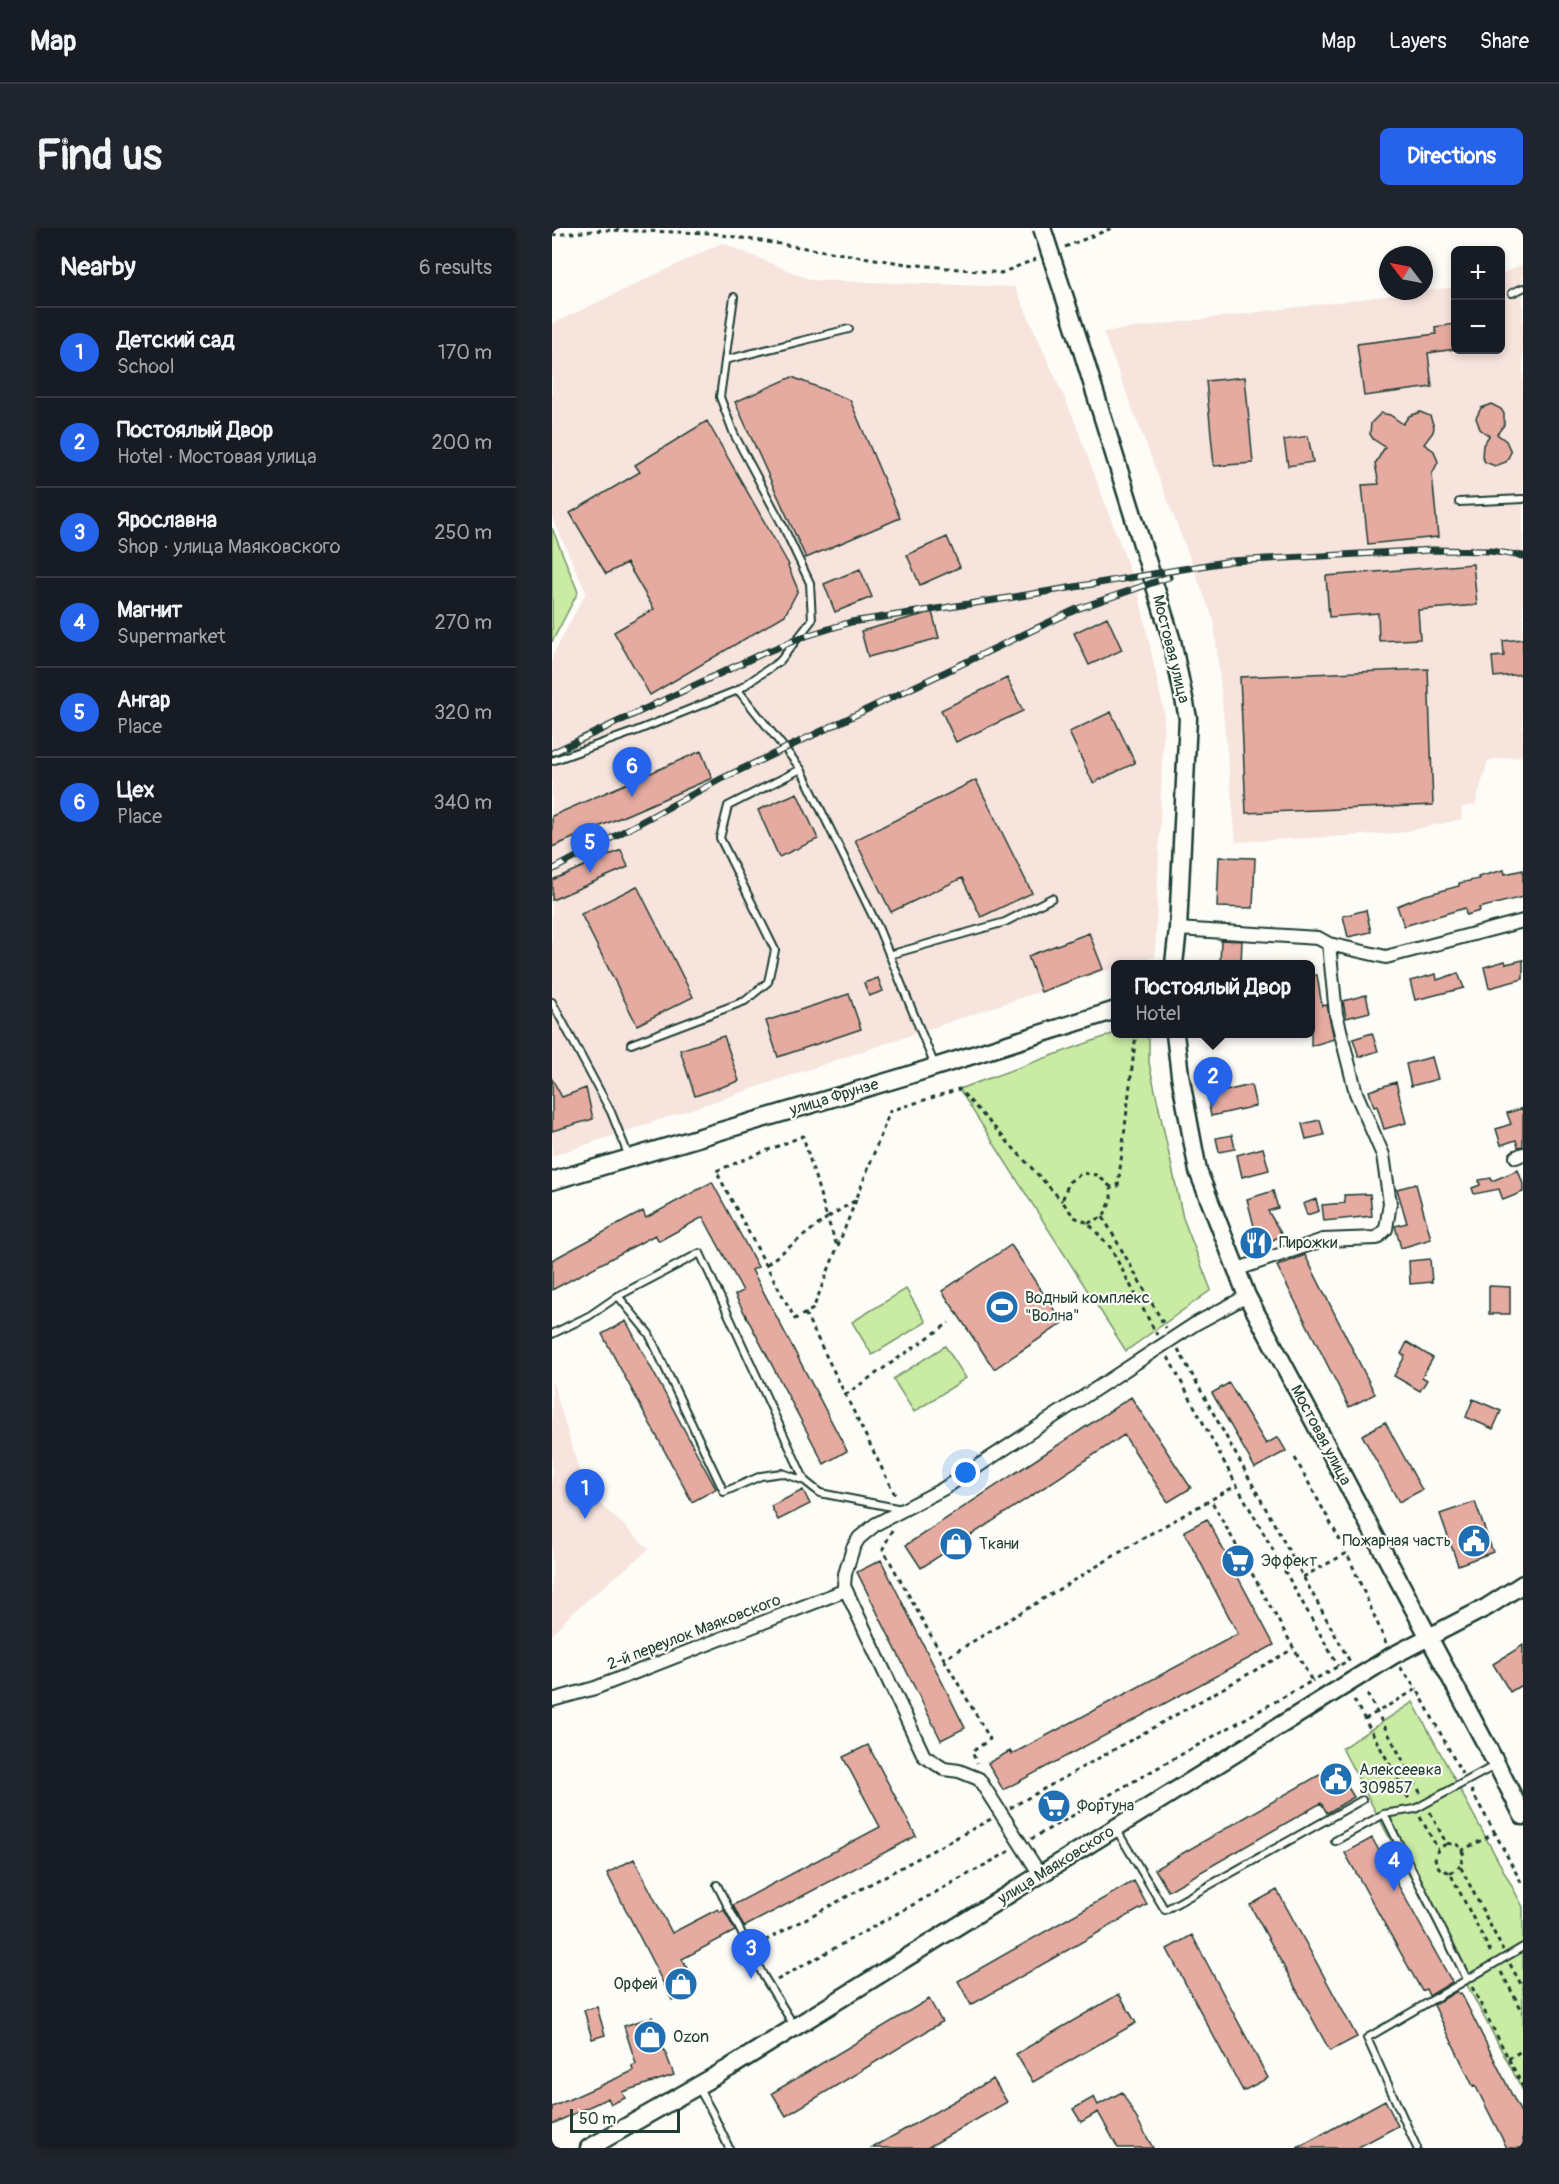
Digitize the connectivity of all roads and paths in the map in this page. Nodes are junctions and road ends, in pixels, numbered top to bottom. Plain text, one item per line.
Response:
1 (1042, 228) edge
2 (552, 235) edge
3 (1001, 273) dead end
4 (1523, 288) edge
5 (1512, 293) dead end
6 (734, 297) dead end
7 (849, 329) dead end
8 (726, 360) junction
9 (1523, 499) edge
10 (1459, 502) dead end
11 (738, 690) junction
12 (552, 761) edge
13 (801, 769) junction
14 (1052, 898) dead end
15 (1523, 921) edge
16 (1178, 929) junction
17 (1329, 944) junction
18 (889, 955) junction
19 (1174, 960) edge
20 (552, 1002) edge
21 (1111, 1012) edge
22 (1136, 1038) edge
23 (1175, 1038) edge
24 (631, 1044) dead end
25 (936, 1066) junction
26 (630, 1158) junction
27 (552, 1181) edge
28 (1111, 1187) junction
29 (856, 1200) junction
30 (1062, 1201) junction
31 (1103, 1217) junction
32 (827, 1218) junction
33 (1088, 1223) junction
34 (837, 1248) junction
35 (767, 1264) junction
36 (1235, 1270) junction
37 (618, 1296) junction
38 (1247, 1296) junction
39 (805, 1313) junction
40 (950, 1323) dead end
41 (552, 1334) edge
42 (1168, 1343) junction
43 (845, 1395) junction
44 (1295, 1458) dead end
45 (806, 1481) junction
46 (1237, 1485) junction
47 (1210, 1500) junction
48 (902, 1509) junction
49 (1347, 1553) junction
50 (1303, 1577) junction
51 (1523, 1584) edge
52 (846, 1590) junction
53 (1428, 1638) junction
54 (1293, 1649) junction
55 (1392, 1656) junction
56 (944, 1659) junction
57 (1338, 1666) junction
58 (1312, 1681) junction
59 (1417, 1689) junction
60 (1367, 1695) dead end
61 (552, 1700) edge
62 (1354, 1700) dead end
63 (1377, 1712) junction
64 (1365, 1719) junction
65 (1497, 1765) junction
66 (981, 1773) dead end
67 (1466, 1782) junction
68 (1362, 1800) dead end
69 (1426, 1804) junction
70 (1415, 1809) junction
71 (1001, 1813) junction
72 (1384, 1814) junction
73 (1523, 1816) edge
74 (1115, 1828) junction
75 (1495, 1833) junction
76 (1335, 1841) dead end
77 (1446, 1843) junction
78 (1021, 1844) junction
79 (1438, 1849) junction
80 (1461, 1851) junction
81 (1460, 1866) junction
82 (1450, 1873) junction
83 (1041, 1875) junction
84 (717, 1885) dead end
85 (1523, 1886) edge
86 (1523, 1947) edge
87 (750, 1949) junction
88 (1507, 1956) junction
89 (1496, 1962) junction
90 (1467, 1979) junction
91 (769, 1985) junction
92 (1523, 1988) edge
93 (1523, 2012) edge
94 (795, 2027) junction
95 (1523, 2050) edge
96 (1508, 2059) junction
97 (697, 2086) junction
98 (1523, 2087) edge
99 (589, 2148) edge
100 (729, 2148) edge
101 (1417, 2148) edge

1 - 16 street, Мостовая улица, bridge
2 - 3 path
4 - 5 lane
6 - 8 lane
7 - 8 lane
8 - 11 lane
9 - 10 lane
11 - 12 lane
11 - 13 lane
13 - 18 lane
13 - 24 lane
14 - 18 lane
15 - 17 street
16 - 17 street
16 - 19 street, Мостовая улица
17 - 36 street
18 - 25 lane
20 - 26 lane
21 - 25 street, улица Фрунзе
22 - 28 path
23 - 36 street, Мостовая улица
25 - 26 street, улица Фрунзе
26 - 27 street, улица Фрунзе
28 - 30 path
28 - 31 path
29 - 30 path
29 - 32 path
29 - 34 path
30 - 33 path
31 - 33 path
31 - 42 path
32 - 34 path
32 - 35 path
32 - 35 path
33 - 42 path
34 - 39 path
35 - 39 path
36 - 38 street, Мостовая улица
37 - 41 lane
37 - 45 lane
37 - 45 lane
38 - 42 street
38 - 53 street, Мостовая улица
39 - 43 path
40 - 43 path
42 - 46 path
42 - 48 street
42 - 50 path
43 - 48 path
44 - 49 path
45 - 48 lane
46 - 47 path
46 - 57 path
47 - 54 path
47 - 56 path
48 - 52 street
48 - 56 path
49 - 50 path
49 - 55 path
50 - 57 path
51 - 53 street, улица Маяковского
52 - 61 street, 2-й переулок Маяковского
52 - 71 street
53 - 55 street, улица Маяковского
53 - 65 street, Мостовая улица
54 - 58 path
54 - 71 path
55 - 59 path
55 - 74 street, улица Маяковского
56 - 66 path
57 - 58 path
58 - 78 path
59 - 63 path
59 - 67 path
60 - 63 path
62 - 64 path
63 - 64 path
63 - 69 path
64 - 70 path
65 - 67 lane
65 - 73 street, Мостовая улица
67 - 69 lane
67 - 75 path
68 - 74 lane
69 - 70 lane
69 - 77 path
70 - 72 lane
70 - 79 path
71 - 78 street
71 - 87 path
72 - 76 lane
72 - 90 lane
74 - 83 street, улица Маяковского
75 - 80 path
75 - 85 path
77 - 79 path
77 - 80 path
78 - 83 street
78 - 91 path
79 - 82 path
80 - 81 path
81 - 82 path
81 - 88 path
82 - 89 path
83 - 94 street, улица Маяковского
84 - 87 lane
86 - 88 lane
87 - 91 lane
88 - 89 lane
88 - 92 path
89 - 90 lane
89 - 93 path
90 - 96 path
90 - 101 lane
91 - 94 lane
94 - 97 street, улица Маяковского
95 - 96 path
96 - 98 path
97 - 99 street, улица Маяковского
97 - 100 lane

